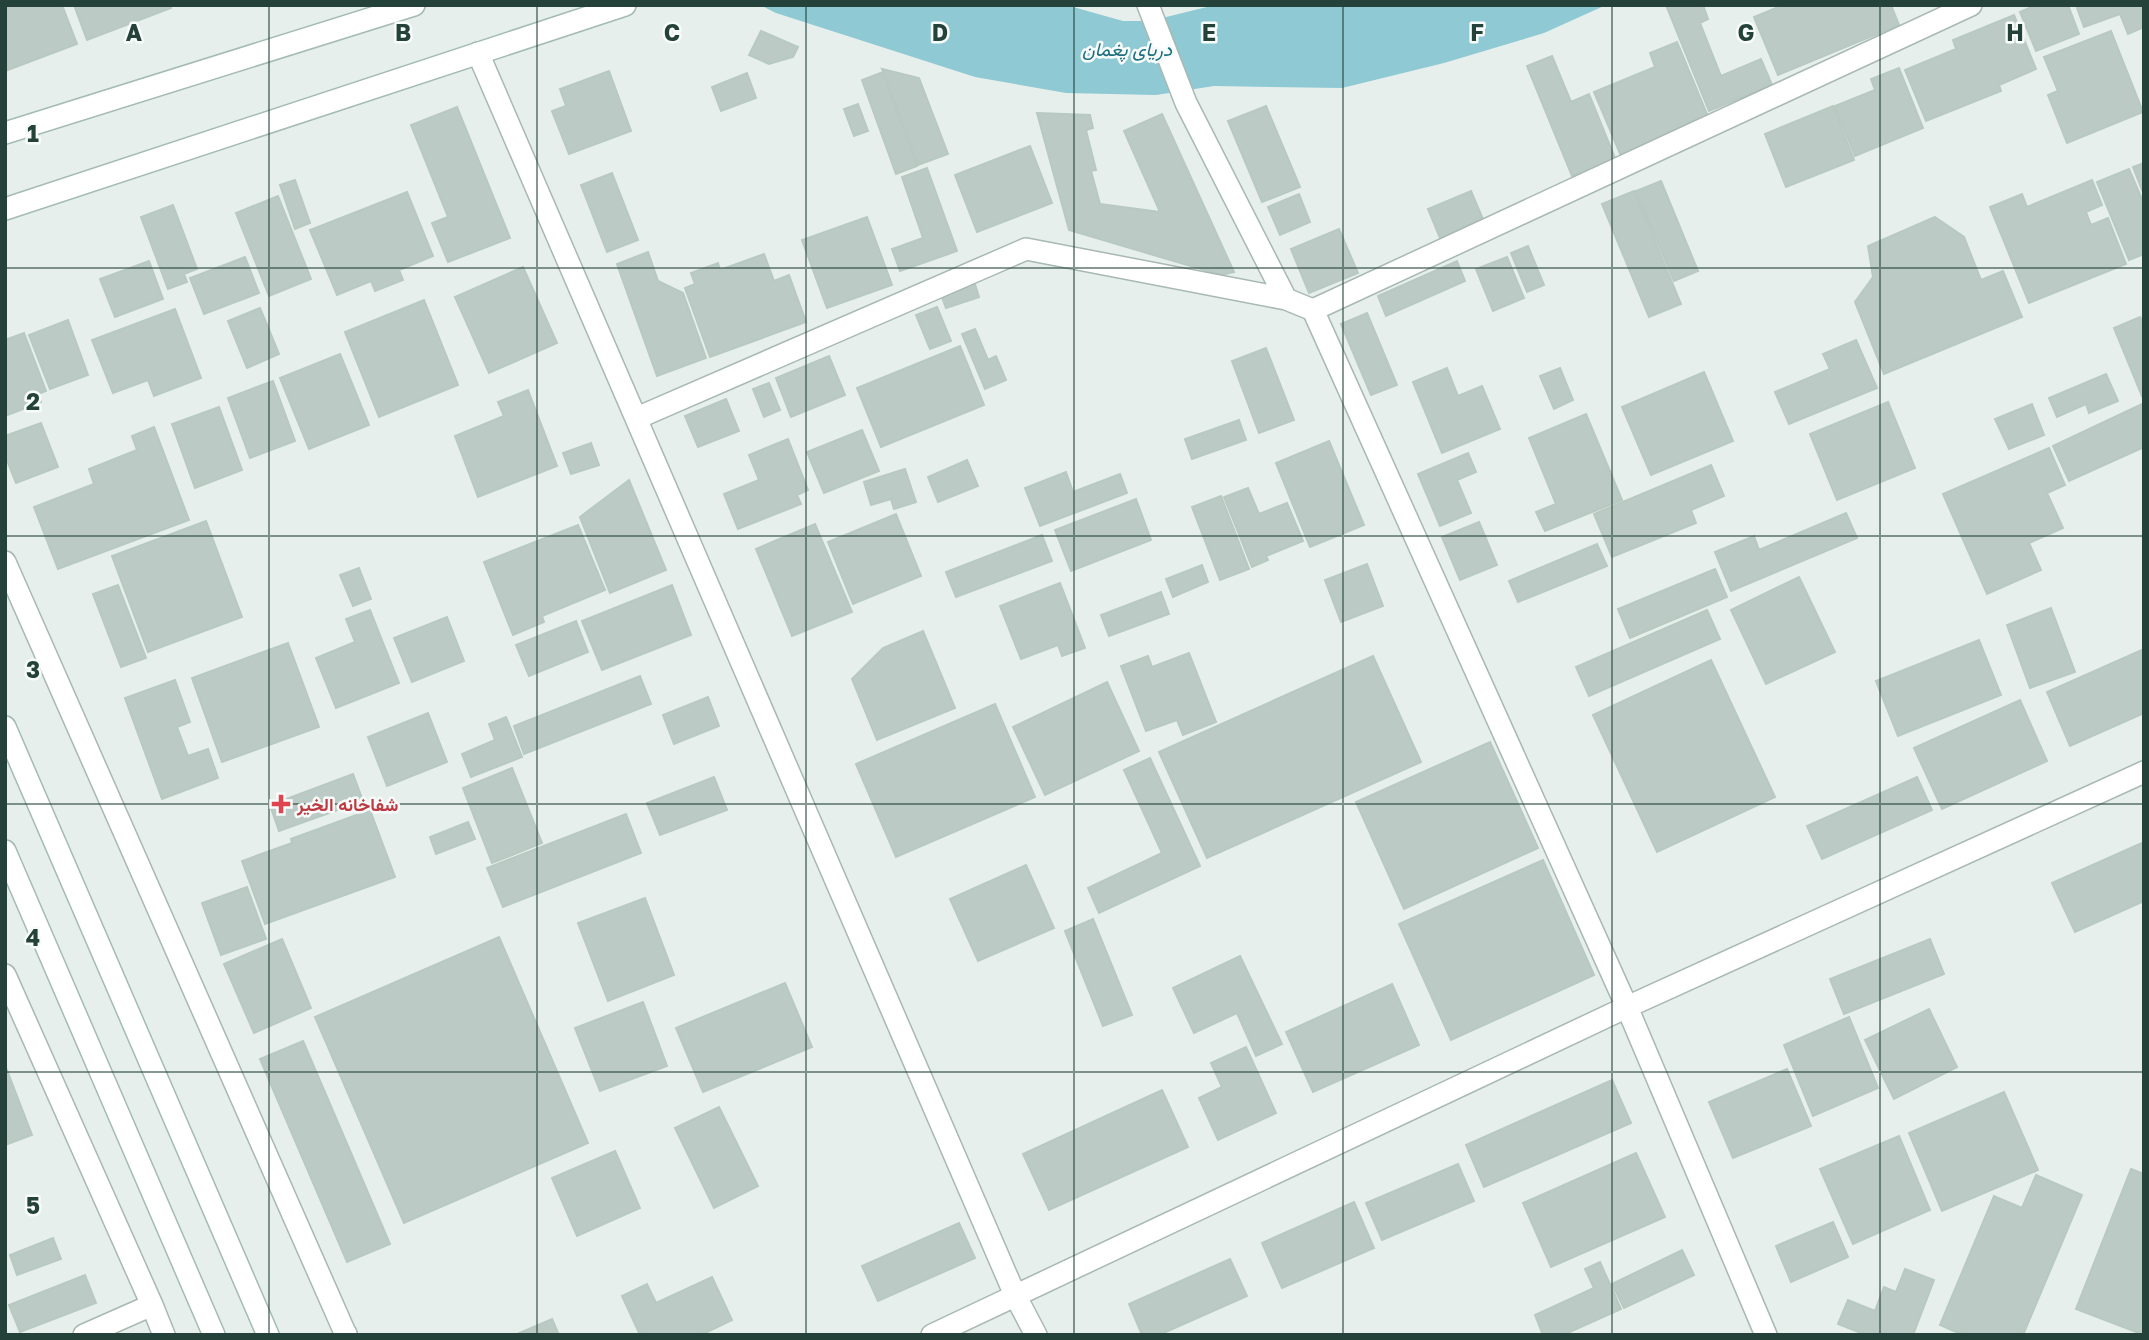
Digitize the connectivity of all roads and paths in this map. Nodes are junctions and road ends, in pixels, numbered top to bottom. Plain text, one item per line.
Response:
1 (414, 5) edge
2 (625, 5) edge
3 (1971, 5) edge
4 (1149, 10) edge
5 (478, 53) junction
6 (5, 133) edge
7 (5, 209) edge
8 (1286, 299) junction
9 (1313, 310) junction
10 (637, 418) junction
11 (5, 562) edge
12 (5, 727) edge
13 (2144, 772) edge
14 (5, 851) edge
15 (5, 975) edge
16 (1627, 1007) junction
17 (1015, 1295) junction
18 (152, 1305) junction
19 (84, 1335) edge
20 (164, 1335) edge
21 (214, 1335) edge
22 (268, 1335) edge
23 (346, 1335) edge
24 (932, 1335) edge
25 (1036, 1335) edge
26 (1766, 1335) edge

1 - 6 street
2 - 5 street
3 - 9 street
4 - 8 street
5 - 7 street
5 - 10 street
8 - 9 street
8 - 10 street
9 - 16 street
10 - 17 street
11 - 23 street
12 - 22 street
13 - 16 street
14 - 21 street
15 - 18 street
16 - 17 street
16 - 26 street
17 - 24 street
17 - 25 street
18 - 19 street
18 - 20 street

